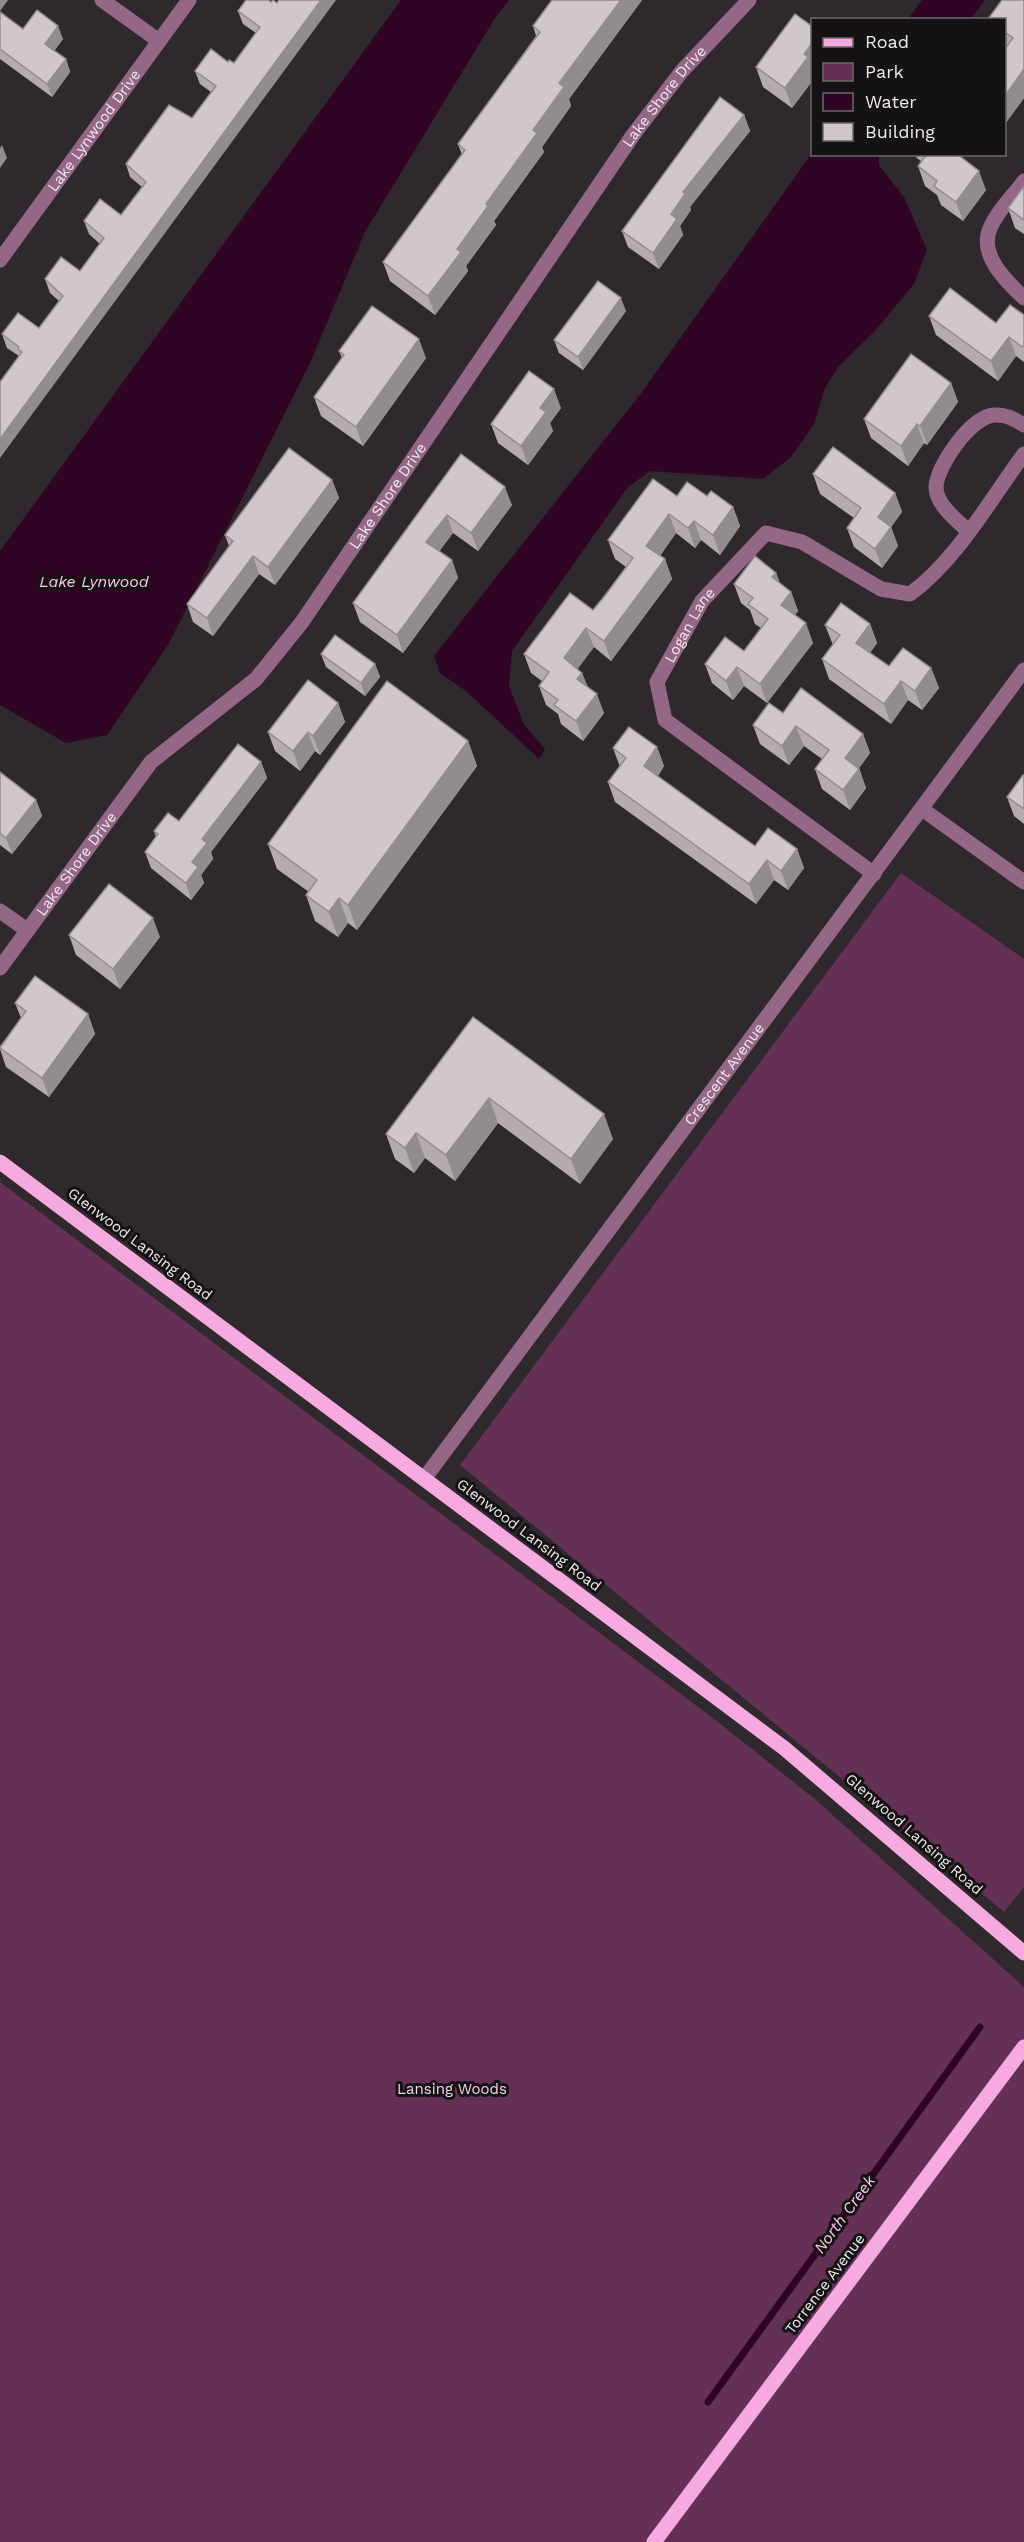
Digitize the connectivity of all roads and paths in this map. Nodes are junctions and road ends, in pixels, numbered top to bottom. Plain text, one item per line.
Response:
1 (102, 0) edge
2 (189, 0) edge
3 (748, 0) edge
4 (159, 41) junction
5 (1024, 181) edge
6 (0, 260) edge
7 (1024, 298) edge
8 (1024, 425) edge
9 (1024, 454) edge
10 (968, 531) junction
11 (1024, 670) edge
12 (922, 809) junction
13 (874, 874) junction
14 (1024, 882) edge
15 (0, 911) edge
16 (27, 930) junction
17 (0, 968) edge
18 (0, 1162) edge
19 (424, 1479) junction
20 (1024, 1953) edge
21 (1024, 2046) edge
22 (654, 2542) edge

1 - 4 street
2 - 4 street, Lake Lynwood Drive
3 - 16 street, Lake Shore Drive
4 - 6 street, Lake Lynwood Drive
5 - 7 street
8 - 10 street
9 - 10 street, Logan Lane
10 - 13 street, Logan Lane
11 - 12 street, Crescent Avenue
12 - 13 street, Crescent Avenue
12 - 14 street
13 - 19 street, Crescent Avenue
15 - 16 street
16 - 17 street, Lake Shore Drive
18 - 19 main road, Glenwood Lansing Road
19 - 20 main road, Glenwood Lansing Road
21 - 22 main road, Torrence Avenue

